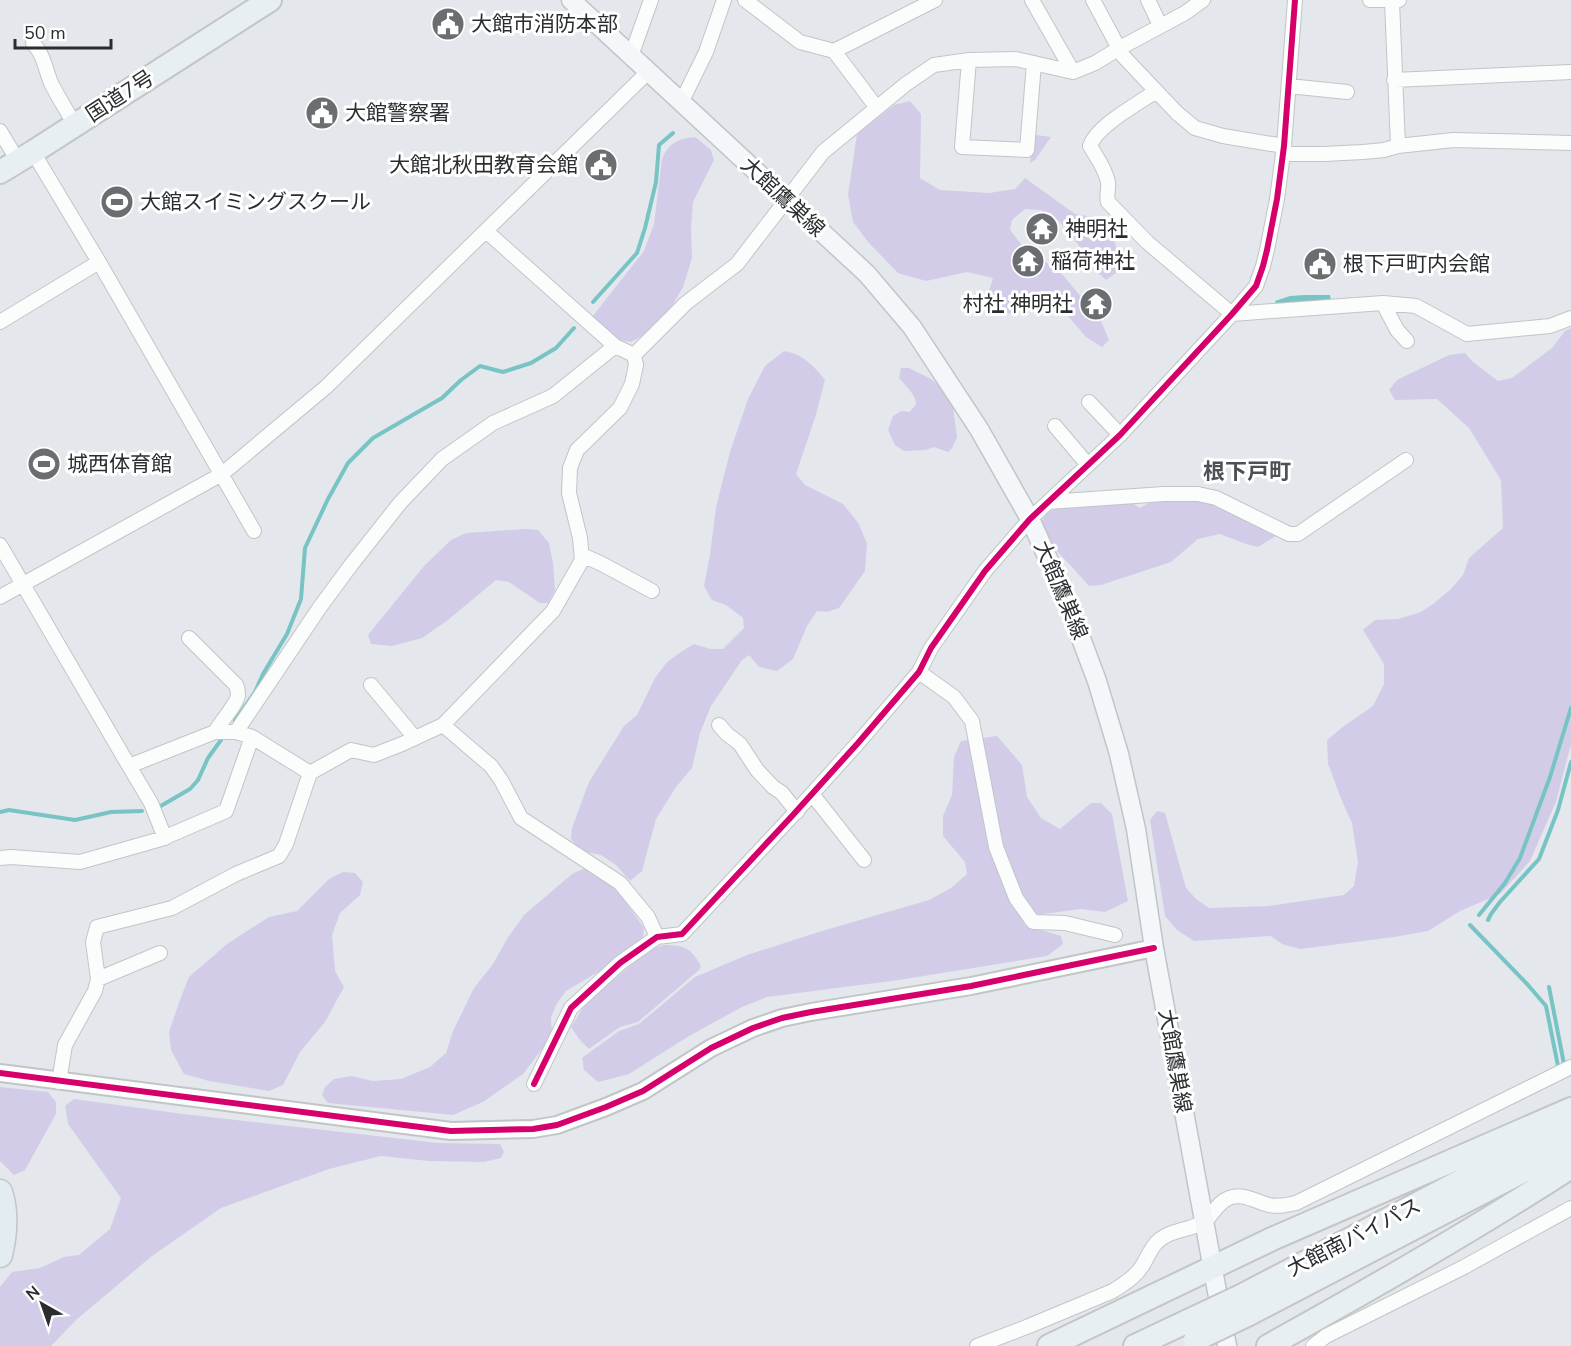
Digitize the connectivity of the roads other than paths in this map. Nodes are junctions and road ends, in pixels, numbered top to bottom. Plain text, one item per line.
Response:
1 (571, 0) edge
2 (651, 0) edge
3 (724, 0) edge
4 (745, 0) edge
5 (935, 0) edge
6 (1032, 0) edge
7 (1093, 0) edge
8 (1148, 0) edge
9 (1203, 0) edge
10 (1295, 0) edge
11 (1370, 0) edge
12 (1396, 1) edge
13 (920, 3) edge
14 (255, 4) edge
15 (1160, 25) junction
16 (33, 43) dead end
17 (1118, 48) junction
18 (834, 51) junction
19 (631, 56) junction
20 (969, 60) junction
21 (1034, 63) junction
22 (648, 72) junction
23 (1073, 72) junction
24 (1571, 72) edge
25 (1394, 80) junction
26 (1289, 86) junction
27 (1156, 92) junction
28 (1347, 92) dead end
29 (681, 102) junction
30 (877, 108) junction
31 (75, 125) junction
32 (0, 131) edge
33 (1571, 142) edge
34 (1398, 146) junction
35 (1283, 150) junction
36 (17, 162) edge
37 (786, 200) junction
38 (486, 231) junction
39 (99, 262) junction
40 (1383, 303) junction
41 (1232, 314) junction
42 (1571, 318) edge
43 (0, 322) edge
44 (1407, 341) dead end
45 (615, 346) junction
46 (634, 355) junction
47 (1089, 402) dead end
48 (1055, 426) dead end
49 (1120, 435) junction
50 (1406, 460) dead end
51 (1088, 465) junction
52 (222, 474) junction
53 (1048, 502) junction
54 (1030, 519) junction
55 (254, 531) dead end
56 (0, 545) edge
57 (582, 555) junction
58 (22, 585) junction
59 (652, 591) dead end
60 (0, 597) edge
61 (189, 638) dead end
62 (919, 672) junction
63 (371, 685) dead end
64 (443, 725) junction
65 (719, 725) dead end
66 (215, 732) junction
67 (236, 732) junction
68 (252, 737) junction
69 (415, 738) junction
70 (129, 766) junction
71 (310, 773) junction
72 (812, 794) junction
73 (796, 812) junction
74 (165, 838) junction
75 (0, 858) edge
76 (864, 860) dead end
77 (1115, 935) dead end
78 (657, 937) junction
79 (1154, 948) junction
80 (160, 953) dead end
81 (98, 979) junction
82 (1571, 1067) edge
83 (0, 1073) edge
84 (59, 1082) junction
85 (534, 1084) dead end
86 (1571, 1109) edge
87 (1571, 1124) edge
88 (1571, 1146) edge
89 (1571, 1167) edge
90 (0, 1192) edge
91 (1571, 1208) edge
92 (1204, 1223) junction
93 (0, 1255) edge
94 (1213, 1267) junction
95 (1245, 1305) junction
96 (1188, 1336) edge
97 (977, 1346) edge
98 (1048, 1346) edge
99 (1135, 1346) edge
100 (1227, 1346) edge
101 (1268, 1346) edge
102 (1312, 1346) edge

1 - 19 main road, 大館鷹巣線
2 - 19 street
3 - 29 street
4 - 18 street
5 - 13 street
6 - 23 street
7 - 17 street
8 - 15 street
9 - 15 street
10 - 26 street
11 - 12 street
12 - 25 street
13 - 18 street
14 - 31 highway, 国道7号
15 - 17 street
16 - 31 street
17 - 23 street
17 - 27 street
18 - 30 street
19 - 22 main road, 大館鷹巣線
20 - 21 street
20 - 21 street
20 - 30 street
21 - 23 street
22 - 29 main road, 大館鷹巣線
22 - 38 street
24 - 25 street
25 - 34 street
26 - 28 street
26 - 35 street
27 - 35 street
27 - 41 street
29 - 37 main road, 大館鷹巣線
30 - 37 street
31 - 36 highway, 国道7号
32 - 36 street
33 - 34 street
34 - 35 street
35 - 41 street
36 - 39 street
37 - 46 street
37 - 54 main road, 大館鷹巣線
38 - 45 street
38 - 52 street
39 - 43 street
39 - 52 street
40 - 41 street
40 - 42 street
40 - 44 street
41 - 49 street
45 - 46 street
45 - 67 street
46 - 57 street
47 - 49 street
48 - 51 street
49 - 51 street
50 - 53 street
51 - 53 street
52 - 55 street
52 - 58 street
53 - 54 street
54 - 62 street
54 - 79 main road, 大館鷹巣線
56 - 58 street
57 - 59 street
57 - 64 street
58 - 60 street
58 - 70 street
61 - 66 street
62 - 72 street
62 - 77 street
63 - 69 street
64 - 69 street
64 - 78 street
65 - 73 street
66 - 67 street
66 - 70 street
67 - 68 street
68 - 71 street
68 - 74 street
69 - 71 street
70 - 74 street
71 - 81 street
72 - 73 street
72 - 76 street
73 - 78 street
74 - 75 street
78 - 85 street
79 - 84 street
79 - 92 main road, 大館鷹巣線
80 - 81 street
81 - 84 street
82 - 92 street
83 - 84 street
86 - 94 highway
87 - 95 highway, 大館南バイパス
88 - 95 highway, 大館南バイパス
89 - 101 highway
90 - 93 highway
91 - 102 street
92 - 94 main road, 大館鷹巣線
92 - 97 street
94 - 98 highway
94 - 100 main road, 大館鷹巣線
95 - 96 highway, 大館南バイパス, bridge
96 - 99 highway, 大館南バイパス

